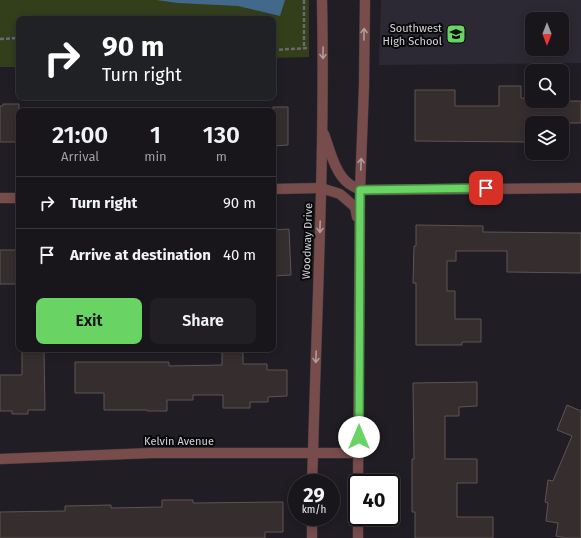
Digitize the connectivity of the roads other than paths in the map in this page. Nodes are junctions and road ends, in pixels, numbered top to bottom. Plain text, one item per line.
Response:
1 (322, 0) edge
2 (365, 0) edge
3 (322, 129) junction
4 (321, 188) junction
5 (581, 188) edge
6 (276, 189) edge
7 (360, 190) junction
8 (0, 198) edge
9 (16, 198) edge
10 (360, 225) junction
11 (313, 452) junction
12 (358, 452) junction
13 (0, 459) edge
14 (312, 474) edge
15 (358, 474) edge
16 (312, 526) edge
17 (358, 526) edge
18 (312, 538) edge
19 (358, 538) edge

1 -> 3 street, Woodway Drive
7 -> 2 street
3 - 4 street, Woodway Drive
3 - 7 street
4 - 6 street
4 - 10 street
4 -> 11 street, Woodway Drive
5 - 7 street
7 - 10 street
8 - 9 street
10 - 12 street
11 - 12 street, Kelvin Avenue
11 - 13 street, Kelvin Avenue
11 - 14 street, Woodway Drive
12 - 15 street
16 - 18 street
17 - 19 street

